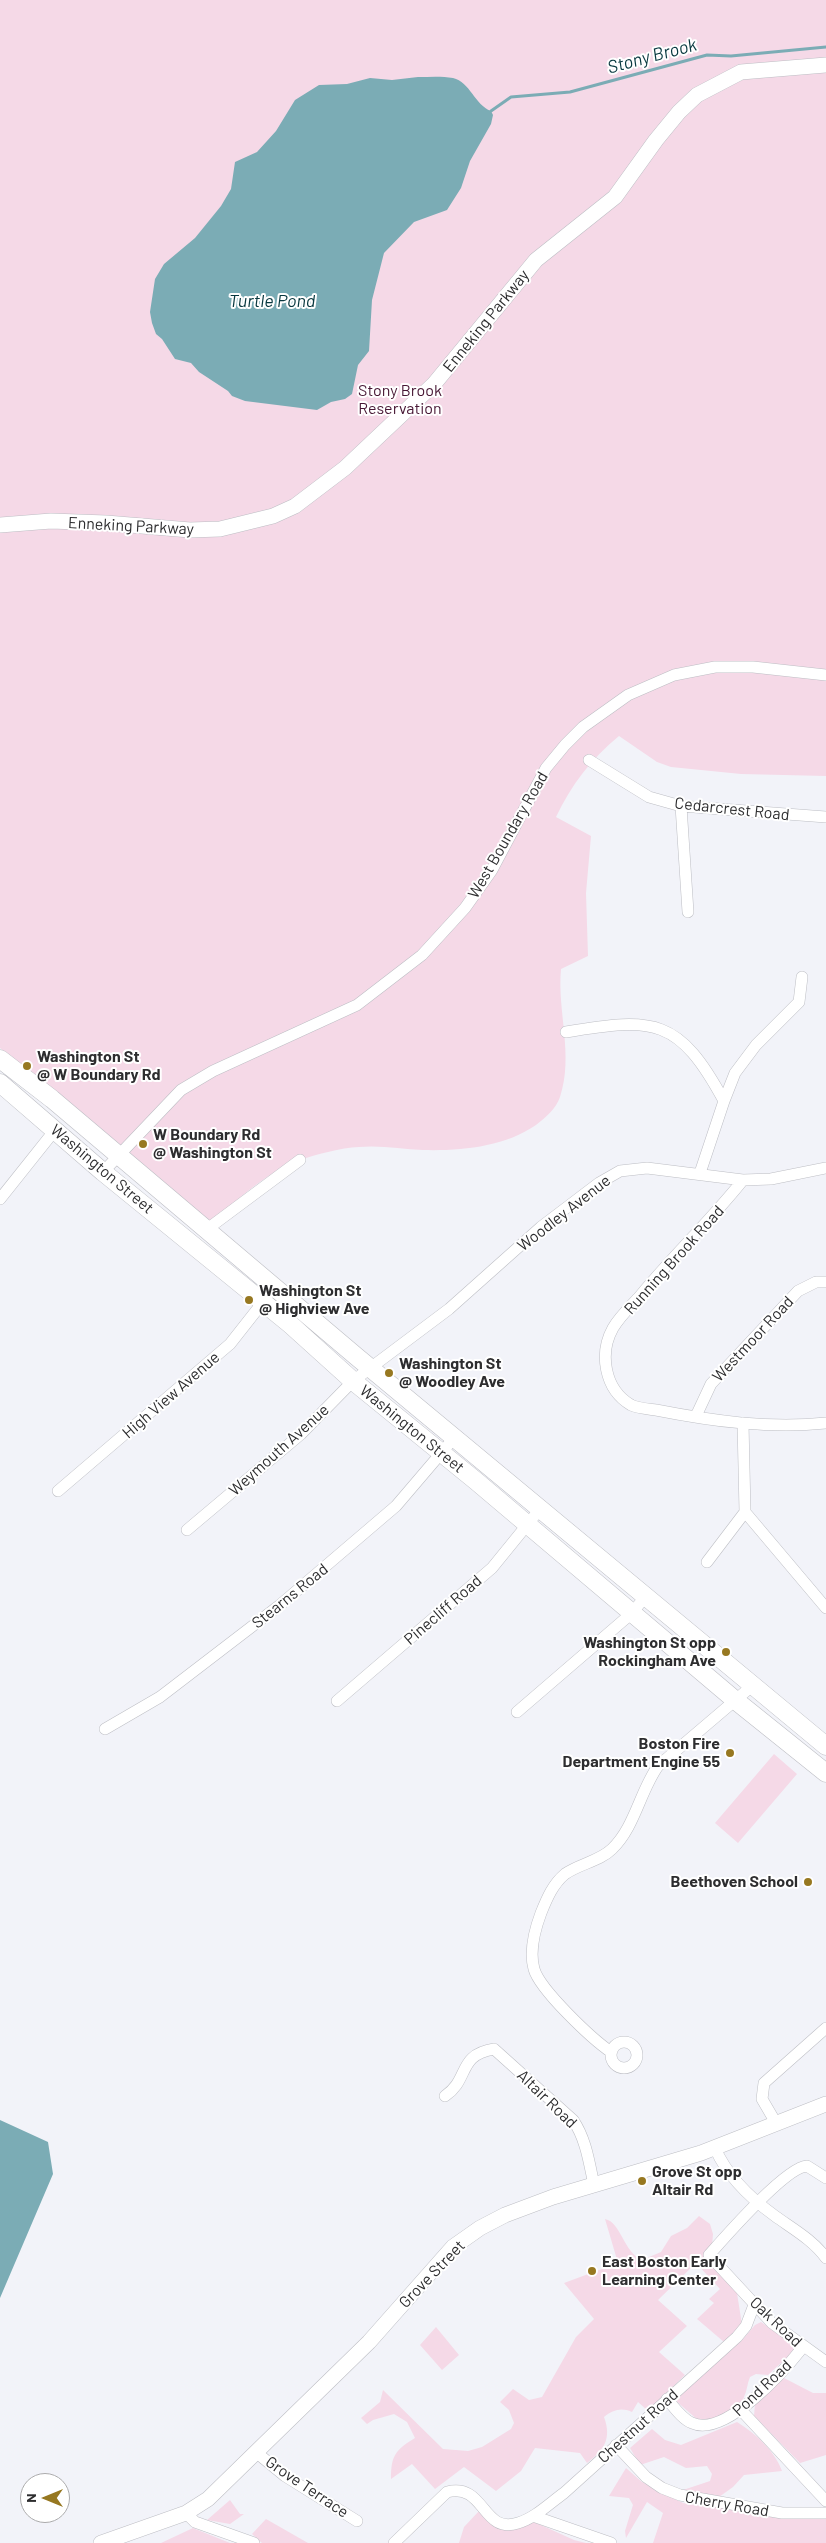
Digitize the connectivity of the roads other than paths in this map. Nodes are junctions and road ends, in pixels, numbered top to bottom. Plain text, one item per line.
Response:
1 (826, 65) edge
2 (0, 525) edge
3 (826, 676) edge
4 (589, 760) dead end
5 (680, 806) junction
6 (826, 818) edge
7 (688, 912) dead end
8 (802, 977) dead end
9 (566, 1032) dead end
10 (0, 1059) edge
11 (0, 1083) edge
12 (724, 1101) junction
13 (55, 1130) junction
14 (119, 1156) junction
15 (300, 1160) dead end
16 (826, 1168) edge
17 (103, 1172) junction
18 (700, 1173) junction
19 (743, 1180) junction
20 (0, 1199) edge
21 (206, 1230) junction
22 (826, 1282) edge
23 (274, 1287) junction
24 (263, 1303) junction
25 (371, 1369) junction
26 (353, 1381) junction
27 (696, 1416) junction
28 (743, 1423) junction
29 (826, 1424) edge
30 (454, 1438) junction
31 (441, 1454) junction
32 (58, 1491) dead end
33 (540, 1510) junction
34 (745, 1512) junction
35 (527, 1526) junction
36 (187, 1530) dead end
37 (707, 1562) dead end
38 (646, 1597) junction
39 (826, 1608) edge
40 (632, 1613) junction
41 (752, 1686) junction
42 (735, 1700) junction
43 (337, 1701) dead end
44 (517, 1712) dead end
45 (105, 1729) dead end
46 (826, 1746) edge
47 (826, 1774) edge
48 (826, 2028) edge
49 (611, 2052) dead end
50 (445, 2096) dead end
51 (826, 2104) edge
52 (776, 2123) junction
53 (715, 2148) junction
54 (826, 2178) edge
55 (594, 2185) junction
56 (759, 2203) junction
57 (826, 2258) edge
58 (754, 2305) junction
59 (803, 2347) junction
60 (826, 2362) edge
61 (667, 2400) junction
62 (740, 2409) junction
63 (616, 2445) junction
64 (257, 2453) junction
65 (826, 2501) edge
66 (186, 2513) junction
67 (826, 2513) edge
68 (533, 2516) junction
69 (357, 2521) dead end
70 (101, 2543) edge
71 (254, 2543) edge
72 (394, 2543) edge
73 (611, 2543) edge

1 - 2 main road, Enneking Parkway
3 - 14 street, West Boundary Road
4 - 5 street, Cedarcrest Road
5 - 6 street, Cedarcrest Road
5 - 7 street
8 - 12 street
9 - 12 street
10 - 14 main road, Washington Street
11 - 13 main road, Washington Street
12 - 18 street
13 - 17 main road, Washington Street
13 - 20 street
14 - 17 street, West Boundary Road
14 - 21 main road, Washington Street
15 - 21 street
16 - 19 street, Woodley Avenue
17 - 24 main road, Washington Street
18 - 19 street, Woodley Avenue
18 - 25 street, Woodley Avenue
19 - 27 street, Running Brook Road
21 - 23 main road, Washington Street
22 - 27 street, Westmoor Road
23 - 24 street, High View Avenue
23 - 25 main road, Washington Street
24 - 26 main road, Washington Street
24 - 32 street, High View Avenue
25 - 26 street, Weymouth Avenue
25 - 30 main road, Washington Street
26 - 31 main road, Washington Street
26 - 36 street, Weymouth Avenue
27 - 28 street, Running Brook Road
28 - 29 street, Running Brook Road
28 - 34 street
30 - 31 street, Stearns Road
30 - 33 main road, Washington Street
31 - 35 main road, Washington Street
31 - 45 street, Stearns Road
33 - 35 street, Pinecliff Road
33 - 38 main road, Washington Street
34 - 37 street
34 - 39 street
35 - 40 main road, Washington Street
35 - 43 street, Pinecliff Road
38 - 40 street
38 - 41 main road, Washington Street
40 - 42 main road, Washington Street
40 - 44 street
41 - 42 street
41 - 46 main road, Washington Street
42 - 47 main road, Washington Street
42 - 49 street
48 - 52 street
50 - 55 street, Altair Road
51 - 52 main road, Grove Street
52 - 53 main road, Grove Street
53 - 55 main road, Grove Street
53 - 56 street
54 - 56 street
55 - 64 main road, Grove Street
56 - 57 street
56 - 58 street, Oak Road
58 - 59 street, Oak Road
58 - 61 street, Chestnut Road
59 - 60 street, Oak Road
59 - 62 street, Pond Road
61 - 62 street, Pond Road
61 - 63 street, Chestnut Road
62 - 65 street
63 - 67 street, Cherry Road
63 - 68 street, Chestnut Road
64 - 66 main road, Grove Street
64 - 69 street, Grove Terrace
66 - 70 main road, Grove Street
66 - 71 street
68 - 72 street, Chestnut Road
68 - 73 street

